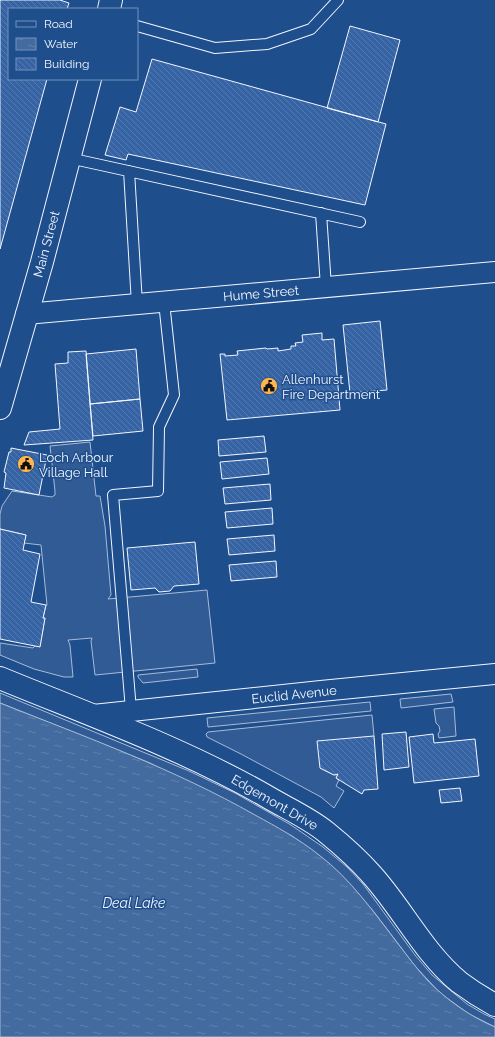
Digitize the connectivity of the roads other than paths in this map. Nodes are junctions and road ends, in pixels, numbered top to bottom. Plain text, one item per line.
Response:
1 (338, 0) edge
2 (138, 26) edge
3 (90, 80) edge
4 (70, 158) junction
5 (129, 171) junction
6 (321, 213) junction
7 (360, 222) dead end
8 (495, 272) edge
9 (326, 287) junction
10 (164, 302) junction
11 (137, 304) junction
12 (26, 314) junction
13 (0, 408) edge
14 (495, 674) edge
15 (0, 678) edge
16 (131, 710) junction
17 (93, 715) junction
18 (495, 1005) edge

1 - 2 lane
3 - 4 street, Main Street
4 - 5 lane
4 - 12 street, Main Street
5 - 6 lane
5 - 11 lane
6 - 7 lane
6 - 9 lane
8 - 9 street, Hume Street
9 - 10 street, Hume Street
10 - 11 street, Hume Street
10 - 16 lane
11 - 12 street, Hume Street
12 - 13 street, Main Street
14 - 16 street, Euclid Avenue
15 - 17 street, Edgemont Drive
16 - 17 street, Euclid Avenue
17 - 18 street, Edgemont Drive

